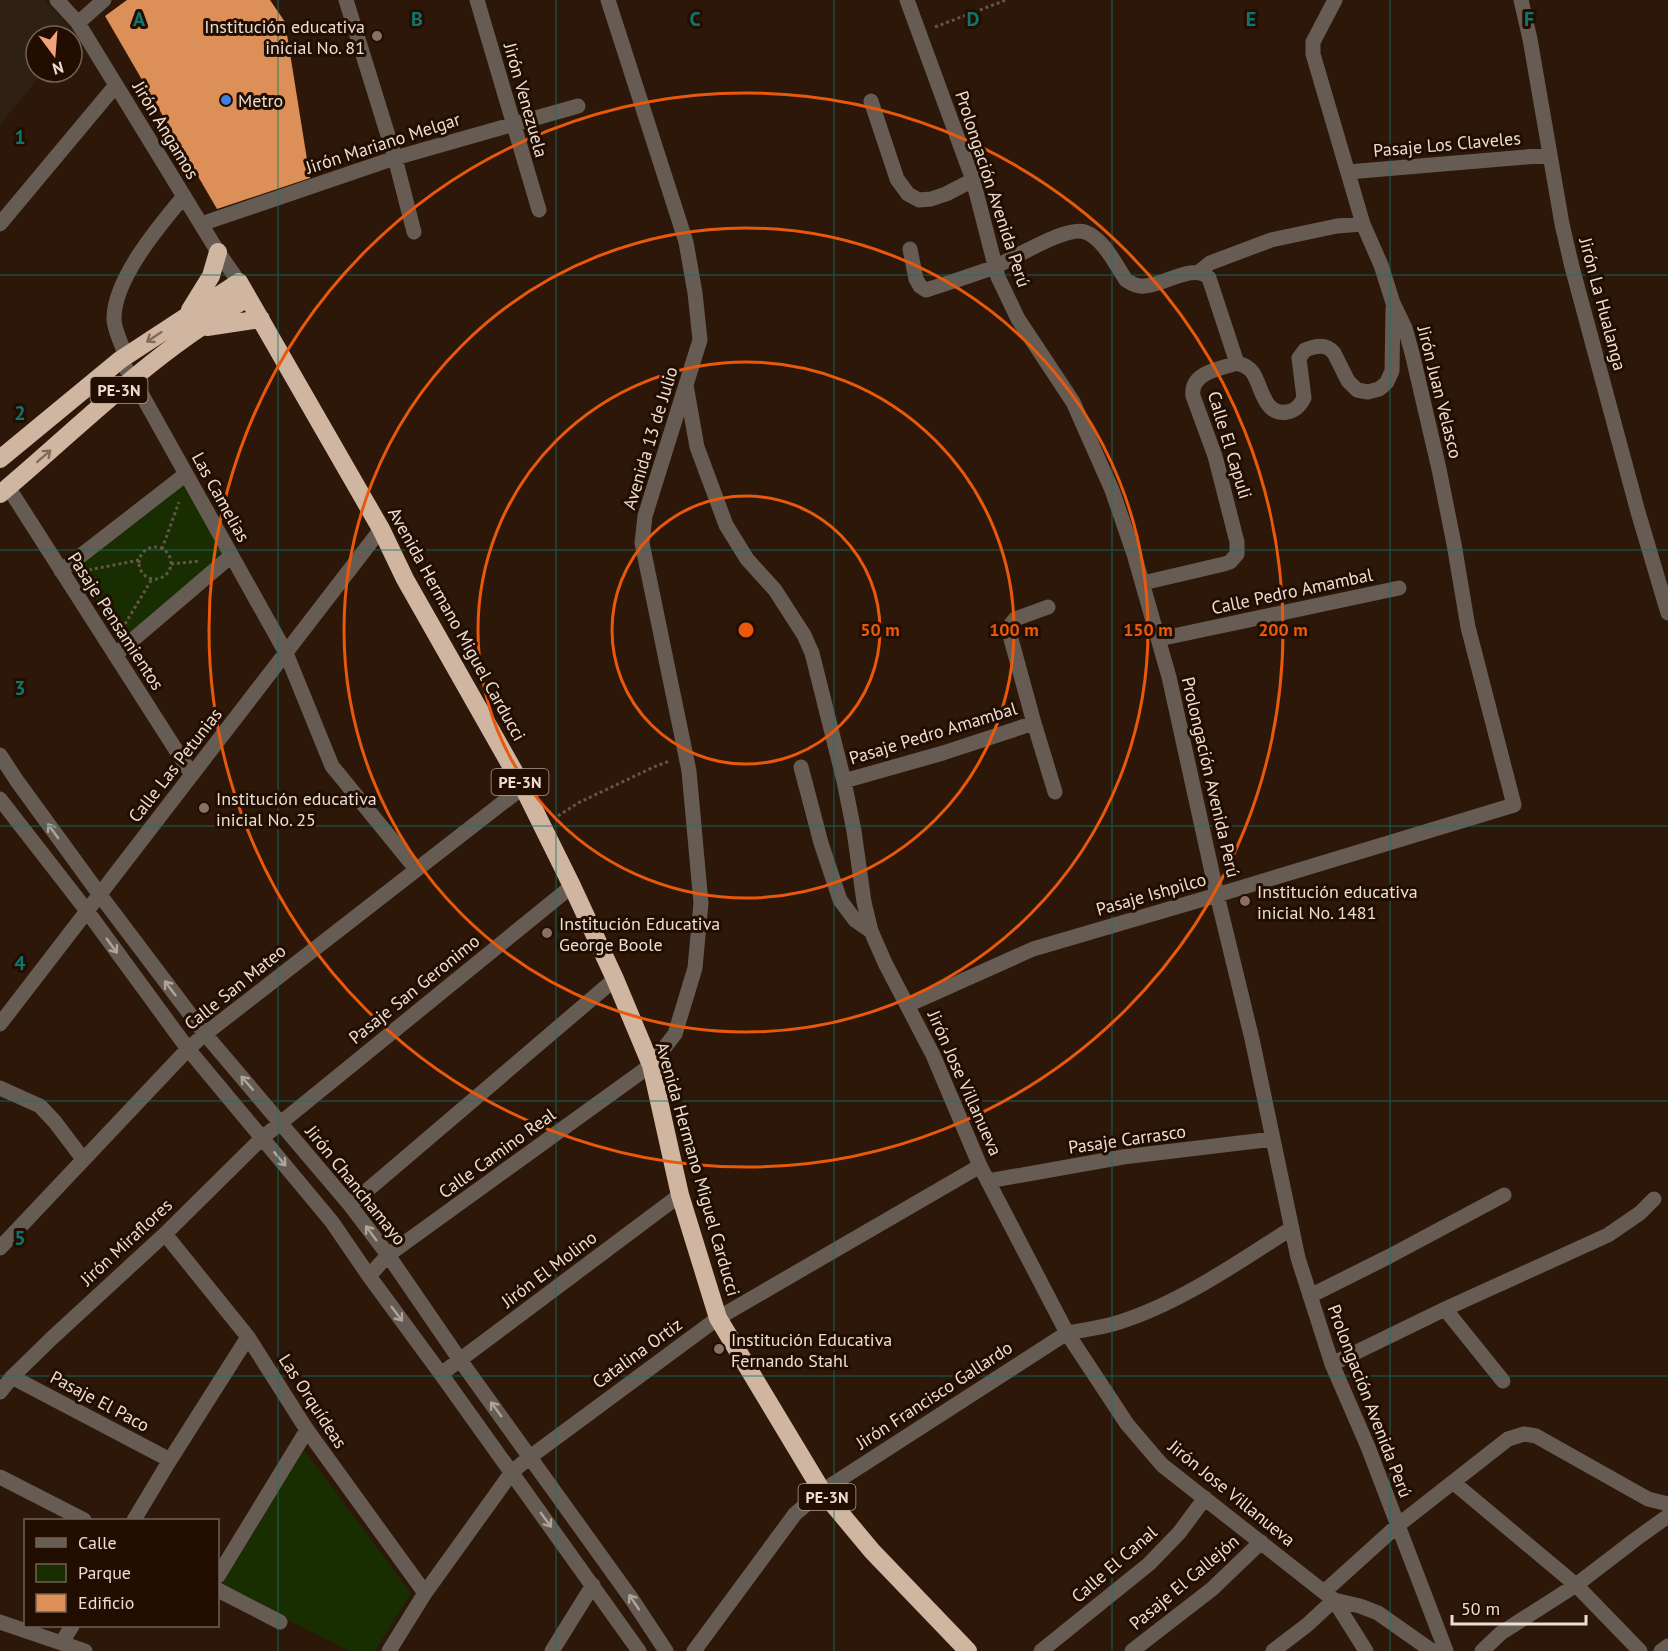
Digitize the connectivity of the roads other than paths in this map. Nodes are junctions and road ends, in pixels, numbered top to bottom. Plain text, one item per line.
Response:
1 (57, 0) edge
2 (104, 0) edge
3 (346, 0) edge
4 (477, 0) edge
5 (608, 0) edge
6 (907, 0) edge
7 (1335, 0) edge
8 (1521, 0) edge
9 (78, 23) junction
10 (116, 85) junction
11 (871, 101) dead end
12 (578, 106) dead end
13 (512, 124) junction
14 (1550, 155) junction
15 (395, 158) junction
16 (1348, 172) junction
17 (974, 180) junction
18 (184, 196) junction
19 (539, 210) dead end
20 (0, 224) edge
21 (201, 224) junction
22 (1363, 224) junction
23 (414, 232) dead end
24 (910, 249) dead end
25 (218, 252) junction
26 (996, 267) junction
27 (1199, 272) junction
28 (243, 290) junction
29 (1393, 303) junction
30 (261, 319) junction
31 (192, 322) junction
32 (123, 358) junction
33 (1237, 363) junction
34 (133, 378) junction
35 (686, 385) junction
36 (0, 459) edge
37 (187, 476) junction
38 (4, 491) edge
39 (381, 529) junction
40 (231, 556) junction
41 (63, 573) junction
42 (1143, 583) junction
43 (1399, 588) dead end
44 (1048, 607) dead end
45 (1668, 613) edge
46 (1159, 639) junction
47 (113, 652) junction
48 (286, 653) junction
49 (1034, 723) junction
50 (0, 755) edge
51 (801, 767) dead end
52 (192, 775) junction
53 (17, 781) junction
54 (844, 781) junction
55 (523, 787) junction
56 (1055, 792) dead end
57 (0, 800) edge
58 (1514, 805) joint
59 (416, 869) junction
60 (572, 886) junction
61 (100, 895) junction
62 (1217, 895) junction
63 (87, 911) junction
64 (871, 931) junction
65 (615, 979) junction
66 (908, 1005) junction
67 (0, 1024) edge
68 (205, 1034) junction
69 (188, 1049) junction
70 (651, 1065) junction
71 (0, 1088) edge
72 (280, 1122) junction
73 (262, 1138) junction
74 (1273, 1139) junction
75 (83, 1159) junction
76 (980, 1166) junction
77 (988, 1180) junction
78 (680, 1195) junction
79 (1504, 1195) dead end
80 (1654, 1199) dead end
81 (350, 1205) junction
82 (1292, 1228) junction
83 (165, 1234) junction
84 (0, 1248) edge
85 (388, 1256) junction
86 (369, 1276) junction
87 (1310, 1296) junction
88 (1445, 1309) junction
89 (718, 1318) junction
90 (1067, 1333) junction
91 (248, 1337) junction
92 (460, 1360) junction
93 (1332, 1364) junction
94 (441, 1374) junction
95 (12, 1377) junction
96 (1503, 1381) dead end
97 (0, 1392) edge
98 (307, 1430) junction
99 (530, 1457) junction
100 (170, 1460) junction
101 (512, 1472) junction
102 (0, 1476) edge
103 (1454, 1483) junction
104 (822, 1491) junction
105 (1205, 1498) junction
106 (1668, 1504) edge
107 (1668, 1516) edge
108 (80, 1519) edge
109 (135, 1519) edge
110 (1397, 1526) junction
111 (1261, 1542) junction
112 (219, 1574) edge
113 (593, 1585) junction
114 (1576, 1585) junction
115 (219, 1591) edge
116 (425, 1593) junction
117 (1329, 1596) junction
118 (0, 1622) edge
119 (280, 1622) dead end
120 (71, 1627) edge
121 (62, 1642) junction
122 (1668, 1646) edge
123 (79, 1650) edge
124 (389, 1651) edge
125 (552, 1651) edge
126 (639, 1651) edge
127 (666, 1651) edge
128 (694, 1651) edge
129 (968, 1651) edge
130 (1041, 1651) edge
131 (1132, 1651) edge
132 (1273, 1651) edge
133 (1366, 1651) edge
134 (1432, 1651) edge
135 (1446, 1651) edge
136 (1482, 1651) edge
137 (1640, 1651) edge
138 (1661, 1651) edge

1 - 9 street, Jirón Angamos
2 - 9 street
3 - 15 street
4 - 13 street, Jirón Venezuela
5 - 35 street, Avenida 13 de Julio
6 - 17 street, Prolongación Avenida Perú
7 - 16 street, Jirón Juan Velasco
8 - 14 street, Jirón La Hualanga
9 - 10 street, Jirón Angamos
10 - 18 street, Jirón Angamos
10 - 20 street
11 - 17 street
12 - 13 street, Jirón Mariano Melgar
13 - 15 street, Jirón Mariano Melgar
13 - 19 street, Jirón Venezuela
14 - 16 street, Pasaje Los Claveles
14 - 45 street, Jirón La Hualanga
15 - 21 street, Jirón Mariano Melgar
15 - 23 street
16 - 22 street, Jirón Juan Velasco
17 - 26 street, Prolongación Avenida Perú
18 - 21 street, Jirón Angamos
18 - 32 street, Las Camelias
21 - 25 street, Jirón Angamos
22 - 27 street
22 - 29 street, Jirón Juan Velasco
24 - 26 street
25 - 28 street, Jirón Angamos
25 - 31 highway
26 - 27 street
26 - 42 street, Prolongación Avenida Perú
27 - 33 street
28 - 30 highway, Avenida Hermano Miguel Carducci / PE-3N
28 - 31 highway, PE-3N
29 - 33 street
29 - 58 street, Jirón Juan Velasco
30 - 31 highway
30 - 39 highway, Avenida Hermano Miguel Carducci / PE-3N
31 -> 32 highway, PE-3N
31 - 34 highway, PE-3N
32 - 34 street, Las Camelias
32 - 36 highway, PE-3N
33 - 42 street, Calle El Capuli
34 - 37 street, Las Camelias
38 -> 34 highway, PE-3N
35 - 54 street, Jirón Jose Villanueva
35 - 70 street, Avenida 13 de Julio
37 - 40 street, Las Camelias
37 - 41 street
38 - 41 street, Pasaje Pensamientos
39 - 48 street, Calle Las Petunias
39 - 55 highway, Avenida Hermano Miguel Carducci / PE-3N
40 - 47 street
40 - 48 street, Las Camelias
41 - 47 street, Pasaje Pensamientos
42 - 46 street, Prolongación Avenida Perú
43 - 46 street, Calle Pedro Amambal
44 - 49 street
46 - 62 street, Prolongación Avenida Perú
47 - 52 street, Pasaje Pensamientos
48 - 52 street, Calle Las Petunias
48 - 59 street, Las Camelias
49 - 54 street, Pasaje Pedro Amambal
49 - 56 street
50 - 53 street, Jirón Chanchamayo
51 - 64 street
52 - 61 street, Calle Las Petunias
53 - 57 street
61 -> 53 street, Jirón Chanchamayo
54 - 64 street, Jirón Jose Villanueva
55 - 59 street, Calle San Mateo
55 - 60 highway, Avenida Hermano Miguel Carducci / PE-3N
57 - 63 street
58 - 62 street, Pasaje Ishpilco
59 - 68 street, Calle San Mateo
60 - 65 highway, Avenida Hermano Miguel Carducci / PE-3N
60 - 72 street, Pasaje San Geronimo
61 - 63 street, Calle Las Petunias
68 -> 61 street, Jirón Chanchamayo
62 - 66 street, Pasaje Ishpilco
62 - 74 street, Prolongación Avenida Perú
63 - 67 street, Calle Las Petunias
63 -> 69 street
64 - 66 street, Jirón Jose Villanueva
65 - 70 highway, Avenida Hermano Miguel Carducci / PE-3N
65 - 81 street
66 - 76 street, Jirón Jose Villanueva
68 - 69 street, Calle San Mateo
72 -> 68 street, Jirón Chanchamayo
69 - 73 street
69 - 75 street, Calle San Mateo
70 - 78 highway, Avenida Hermano Miguel Carducci / PE-3N
70 - 85 street, Calle Camino Real
71 - 75 street
72 - 73 street, Jirón Miraflores
72 - 81 street, Jirón Chanchamayo
73 - 83 street, Jirón Miraflores
73 -> 86 street
74 - 77 street, Pasaje Carrasco
74 - 82 street, Prolongación Avenida Perú
75 - 84 street, Calle San Mateo
76 - 77 street, Jirón Jose Villanueva
76 - 89 street, Catalina Ortiz
77 - 90 street, Jirón Jose Villanueva
78 - 89 highway, Avenida Hermano Miguel Carducci / PE-3N
78 - 92 street, Jirón El Molino
79 - 87 street
80 - 88 street
85 -> 81 street, Jirón Chanchamayo
82 - 87 street, Prolongación Avenida Perú
82 - 90 street
83 - 91 street, Las Orquídeas
83 - 95 street, Jirón Miraflores
85 - 86 street, Calle Camino Real
85 - 92 street, Jirón Chanchamayo
86 -> 94 street
87 - 93 street, Prolongación Avenida Perú
88 - 93 street
88 - 96 street
89 - 99 street, Catalina Ortiz
89 - 104 highway, Avenida Hermano Miguel Carducci / PE-3N
90 - 104 street, Jirón Francisco Gallardo
90 - 105 street, Jirón Jose Villanueva
91 - 98 street, Las Orquídeas
91 - 100 street
92 - 94 street, Jirón El Molino
99 -> 92 street, Jirón Chanchamayo
93 - 110 street, Prolongación Avenida Perú
94 - 101 street
95 - 97 street, Jirón Miraflores
95 - 100 street, Pasaje El Paco
98 - 112 street
98 - 116 street, Las Orquídeas
99 - 101 street, Catalina Ortiz
127 -> 99 street, Jirón Chanchamayo
100 - 109 street
101 -> 113 street
101 - 116 street, Catalina Ortiz
102 - 108 street
103 - 106 street
103 - 110 street
103 - 114 street
104 - 128 street, Jirón Francisco Gallardo
104 - 129 highway, Avenida Hermano Miguel Carducci / PE-3N
105 - 111 street, Jirón Jose Villanueva
105 - 130 street, Calle El Canal
107 - 114 street
110 - 117 street
110 - 135 street, Prolongación Avenida Perú
111 - 117 street, Jirón Jose Villanueva
111 - 131 street, Pasaje El Callejón
113 - 125 street
113 - 126 street
114 - 136 street
114 - 137 street
115 - 119 street
116 - 124 street, Catalina Ortiz
117 - 132 street
117 - 133 street
117 - 134 street, Jirón Jose Villanueva
118 - 121 street
120 - 121 street
121 - 123 street
122 - 138 street

